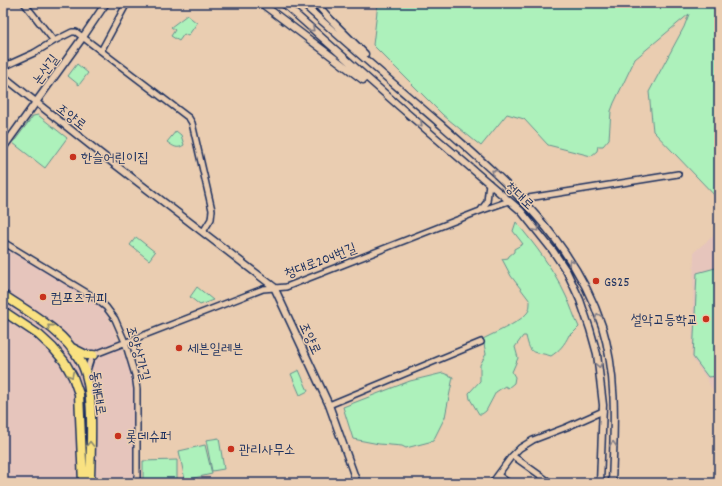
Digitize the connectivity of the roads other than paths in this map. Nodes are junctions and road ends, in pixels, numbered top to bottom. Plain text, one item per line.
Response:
1 (24, 3) edge
2 (106, 3) edge
3 (127, 3) edge
4 (261, 3) edge
5 (283, 3) edge
6 (302, 3) edge
7 (316, 3) edge
8 (83, 37) junction
9 (54, 41) junction
10 (101, 51) junction
11 (3, 67) edge
12 (3, 76) edge
13 (408, 96) junction
14 (35, 102) junction
15 (400, 107) junction
16 (3, 148) edge
17 (678, 174) dead end
18 (489, 183) junction
19 (522, 200) junction
20 (510, 201) junction
21 (480, 211) junction
22 (203, 232) junction
23 (3, 242) edge
24 (274, 287) junction
25 (3, 295) edge
26 (590, 297) junction
27 (580, 300) junction
28 (3, 311) edge
29 (125, 342) junction
30 (481, 342) dead end
31 (69, 346) junction
32 (93, 355) junction
33 (86, 375) junction
34 (329, 405) junction
35 (603, 411) junction
36 (513, 456) junction
37 (498, 475) junction
38 (83, 483) edge
39 (90, 483) edge
40 (137, 483) edge
41 (357, 483) edge
42 (492, 483) edge
43 (509, 483) edge
44 (551, 483) edge
45 (600, 483) edge
46 (612, 483) edge

1 - 9 street
2 - 8 street, 논산길
3 - 10 street
4 - 15 street
5 -> 15 street, 청대로
6 - 13 street, 청대로
7 - 13 street
8 - 9 street
8 - 10 street
8 - 14 street, 논산길
9 - 11 street
10 - 22 street
12 - 14 street, 조양로
19 -> 13 street, 청대로
14 - 16 street, 논산길
14 - 22 street, 조양로
15 -> 18 street, 청대로
17 - 19 street, 청대로
18 - 20 street, 청대로
18 - 21 street
19 - 20 street
26 -> 19 street, 청대로
20 - 21 street, 청대로204번길
20 -> 27 street, 청대로
21 - 24 street, 청대로204번길
22 - 24 street, 조양로
23 - 29 street, 조양상가길
24 - 29 street, 청대로204번길
24 - 34 street, 조양로
31 -> 25 main road, 동해대로
26 - 27 street
46 -> 26 street, 청대로
27 -> 35 street, 청대로
28 -> 38 main road, 동해대로
29 - 32 street, 청대로204번길
29 - 40 street, 조양상가길
30 - 34 street
31 - 32 main road
31 - 33 main road, 동해대로
32 - 33 street
39 -> 33 main road, 동해대로
34 - 41 street, 조양로
35 - 36 street
35 - 45 street, 청대로
36 - 37 street
36 - 44 street
37 - 42 street
37 - 43 street

